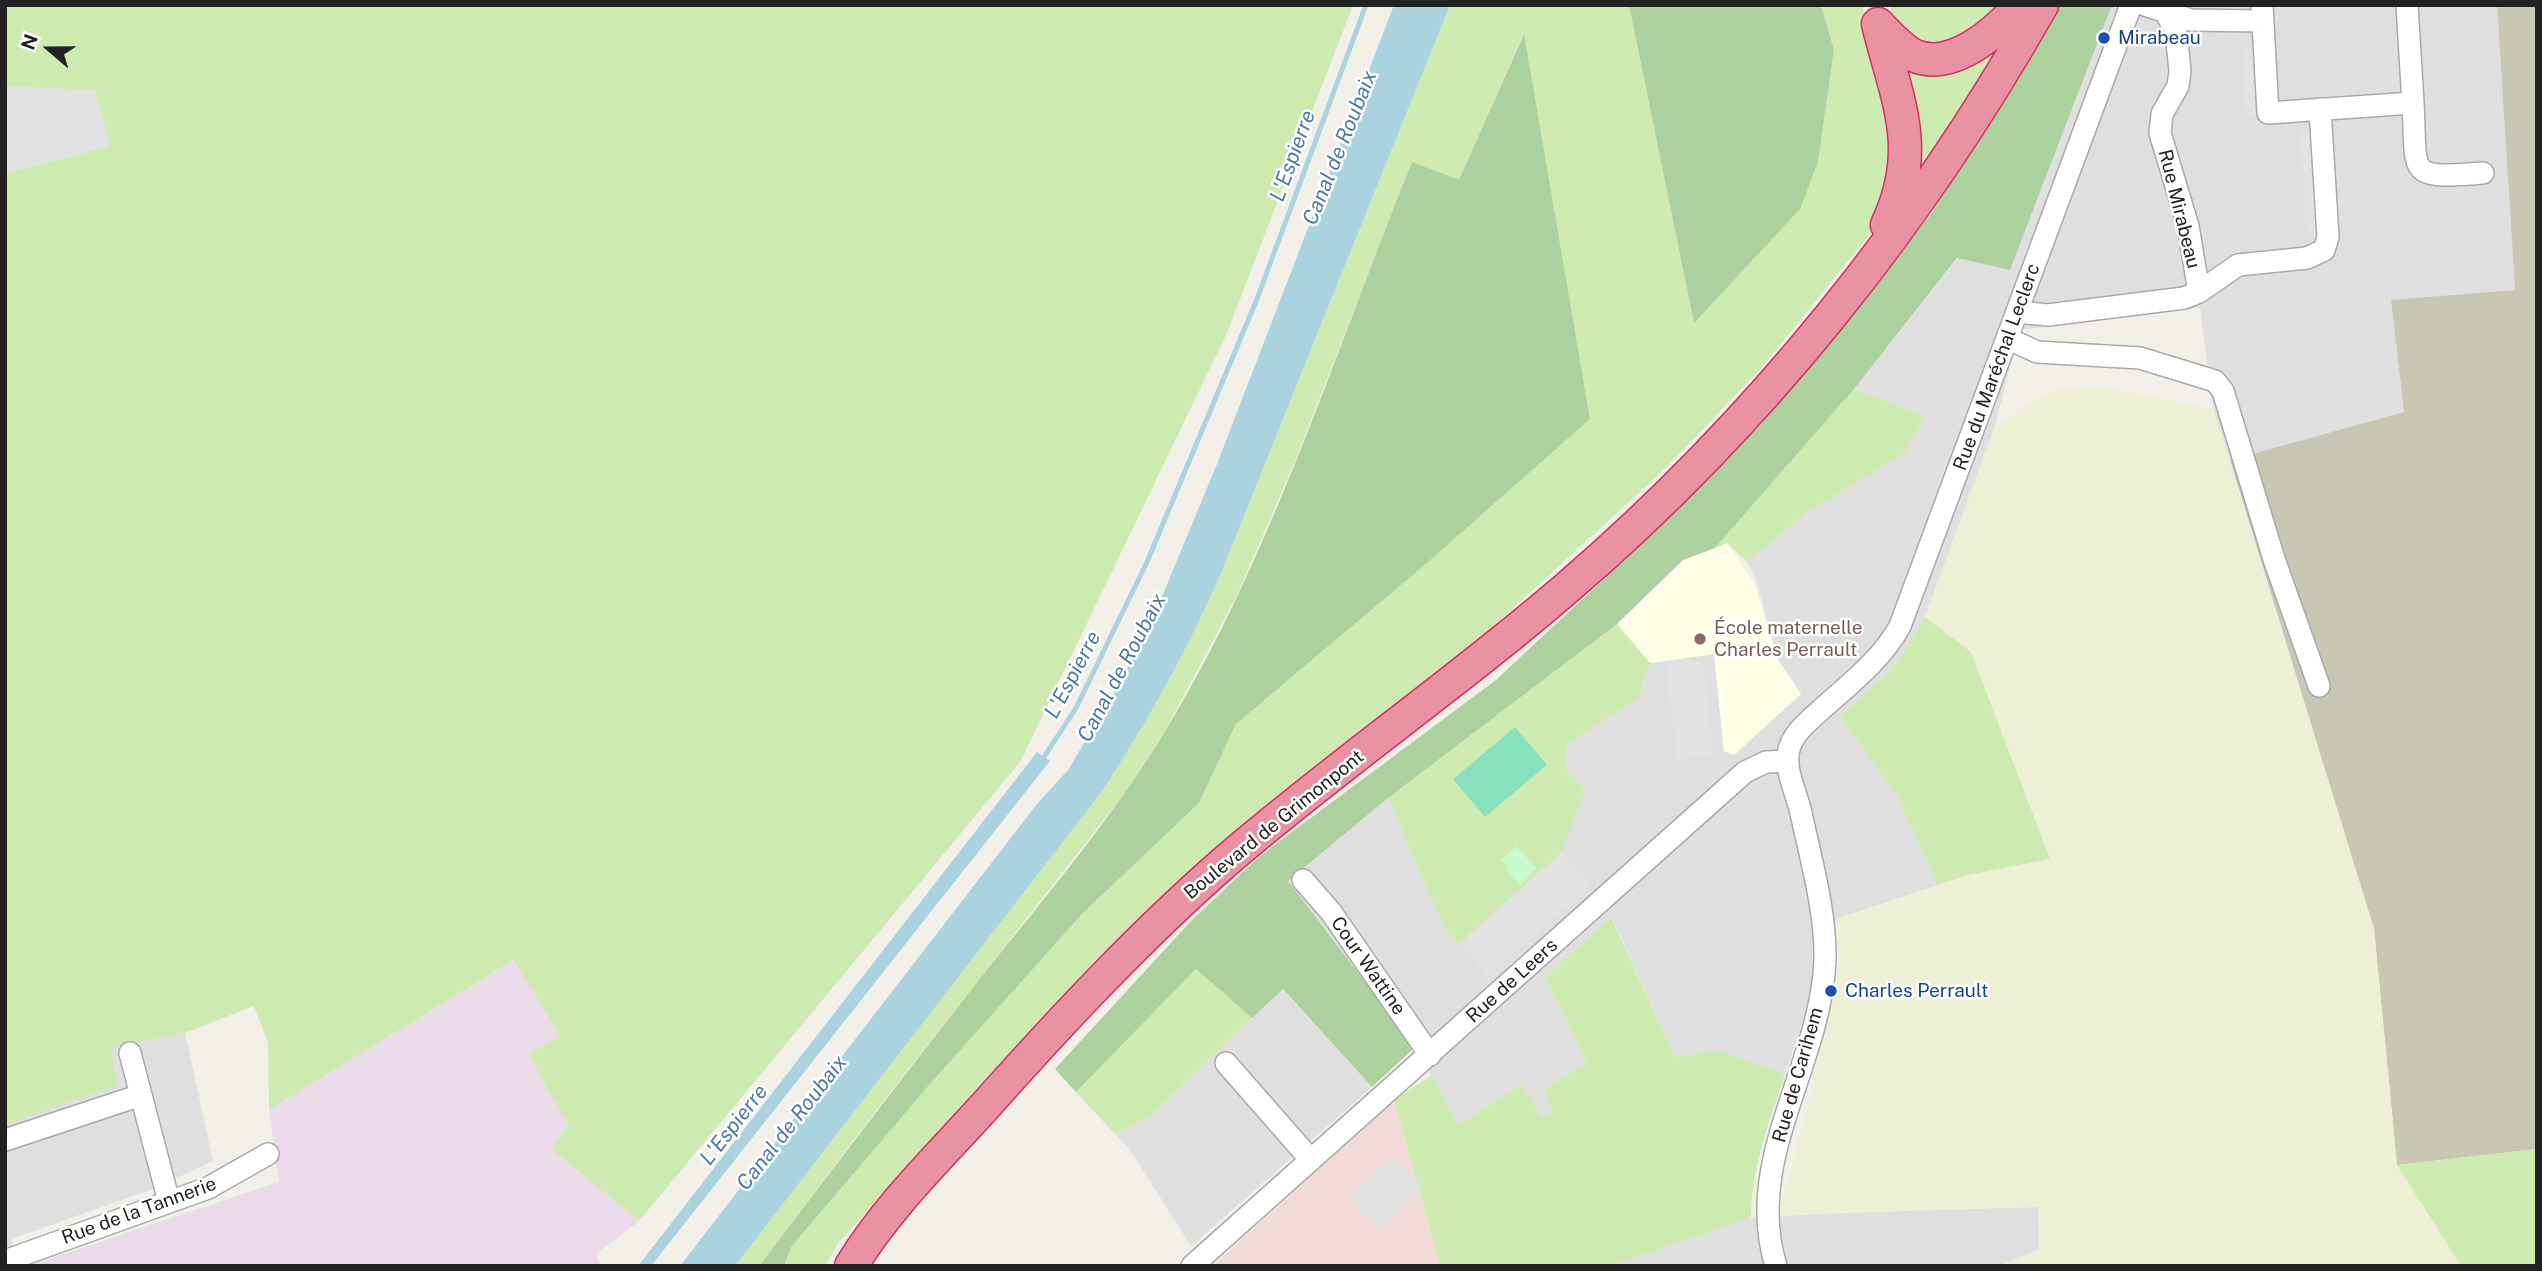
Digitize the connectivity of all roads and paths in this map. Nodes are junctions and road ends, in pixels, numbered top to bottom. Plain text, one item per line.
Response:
1 (2019, 5) edge
2 (2042, 5) edge
3 (2131, 5) edge
4 (2145, 5) edge
5 (2407, 5) edge
6 (2166, 13) junction
7 (2262, 13) edge
8 (1875, 14) edge
9 (2413, 103) junction
10 (2320, 110) junction
11 (2483, 173) dead end
12 (1858, 282) junction
13 (2199, 292) junction
14 (2017, 312) junction
15 (2007, 338) junction
16 (2319, 686) dead end
17 (1788, 761) junction
18 (1303, 880) dead end
19 (130, 1053) dead end
20 (1430, 1055) junction
21 (1226, 1063) dead end
22 (141, 1095) junction
23 (5, 1140) edge
24 (268, 1154) dead end
25 (1311, 1160) junction
26 (169, 1202) junction
27 (894, 1207) junction
28 (5, 1261) edge
29 (836, 1266) edge
30 (850, 1266) edge
31 (1192, 1266) edge
32 (1776, 1266) edge

1 - 8 highway
2 - 12 highway
3 - 14 street, Rue du Maréchal Leclerc
4 - 6 street
5 - 9 street
6 - 7 street
6 - 13 street, Rue Mirabeau
7 - 10 street
8 - 12 highway
9 - 10 street
9 - 11 street
10 - 13 street
12 - 27 highway, Boulevard de Grimonpont
13 - 14 street, Rue Mirabeau
14 - 15 street, Rue du Maréchal Leclerc
15 - 16 street
15 - 17 street, Rue du Maréchal Leclerc
17 - 20 street, Rue de Leers
17 - 32 street, Rue de Carihem
18 - 20 street, Cour Wattine
19 - 22 street
20 - 25 street, Rue de Leers
21 - 25 street
22 - 23 street
22 - 26 street
24 - 26 street, Rue de la Tannerie
25 - 31 street, Rue de Leers
26 - 28 street, Rue de la Tannerie
27 - 29 highway, Boulevard de Grimonpont
27 - 30 highway, Boulevard de Grimonpont

